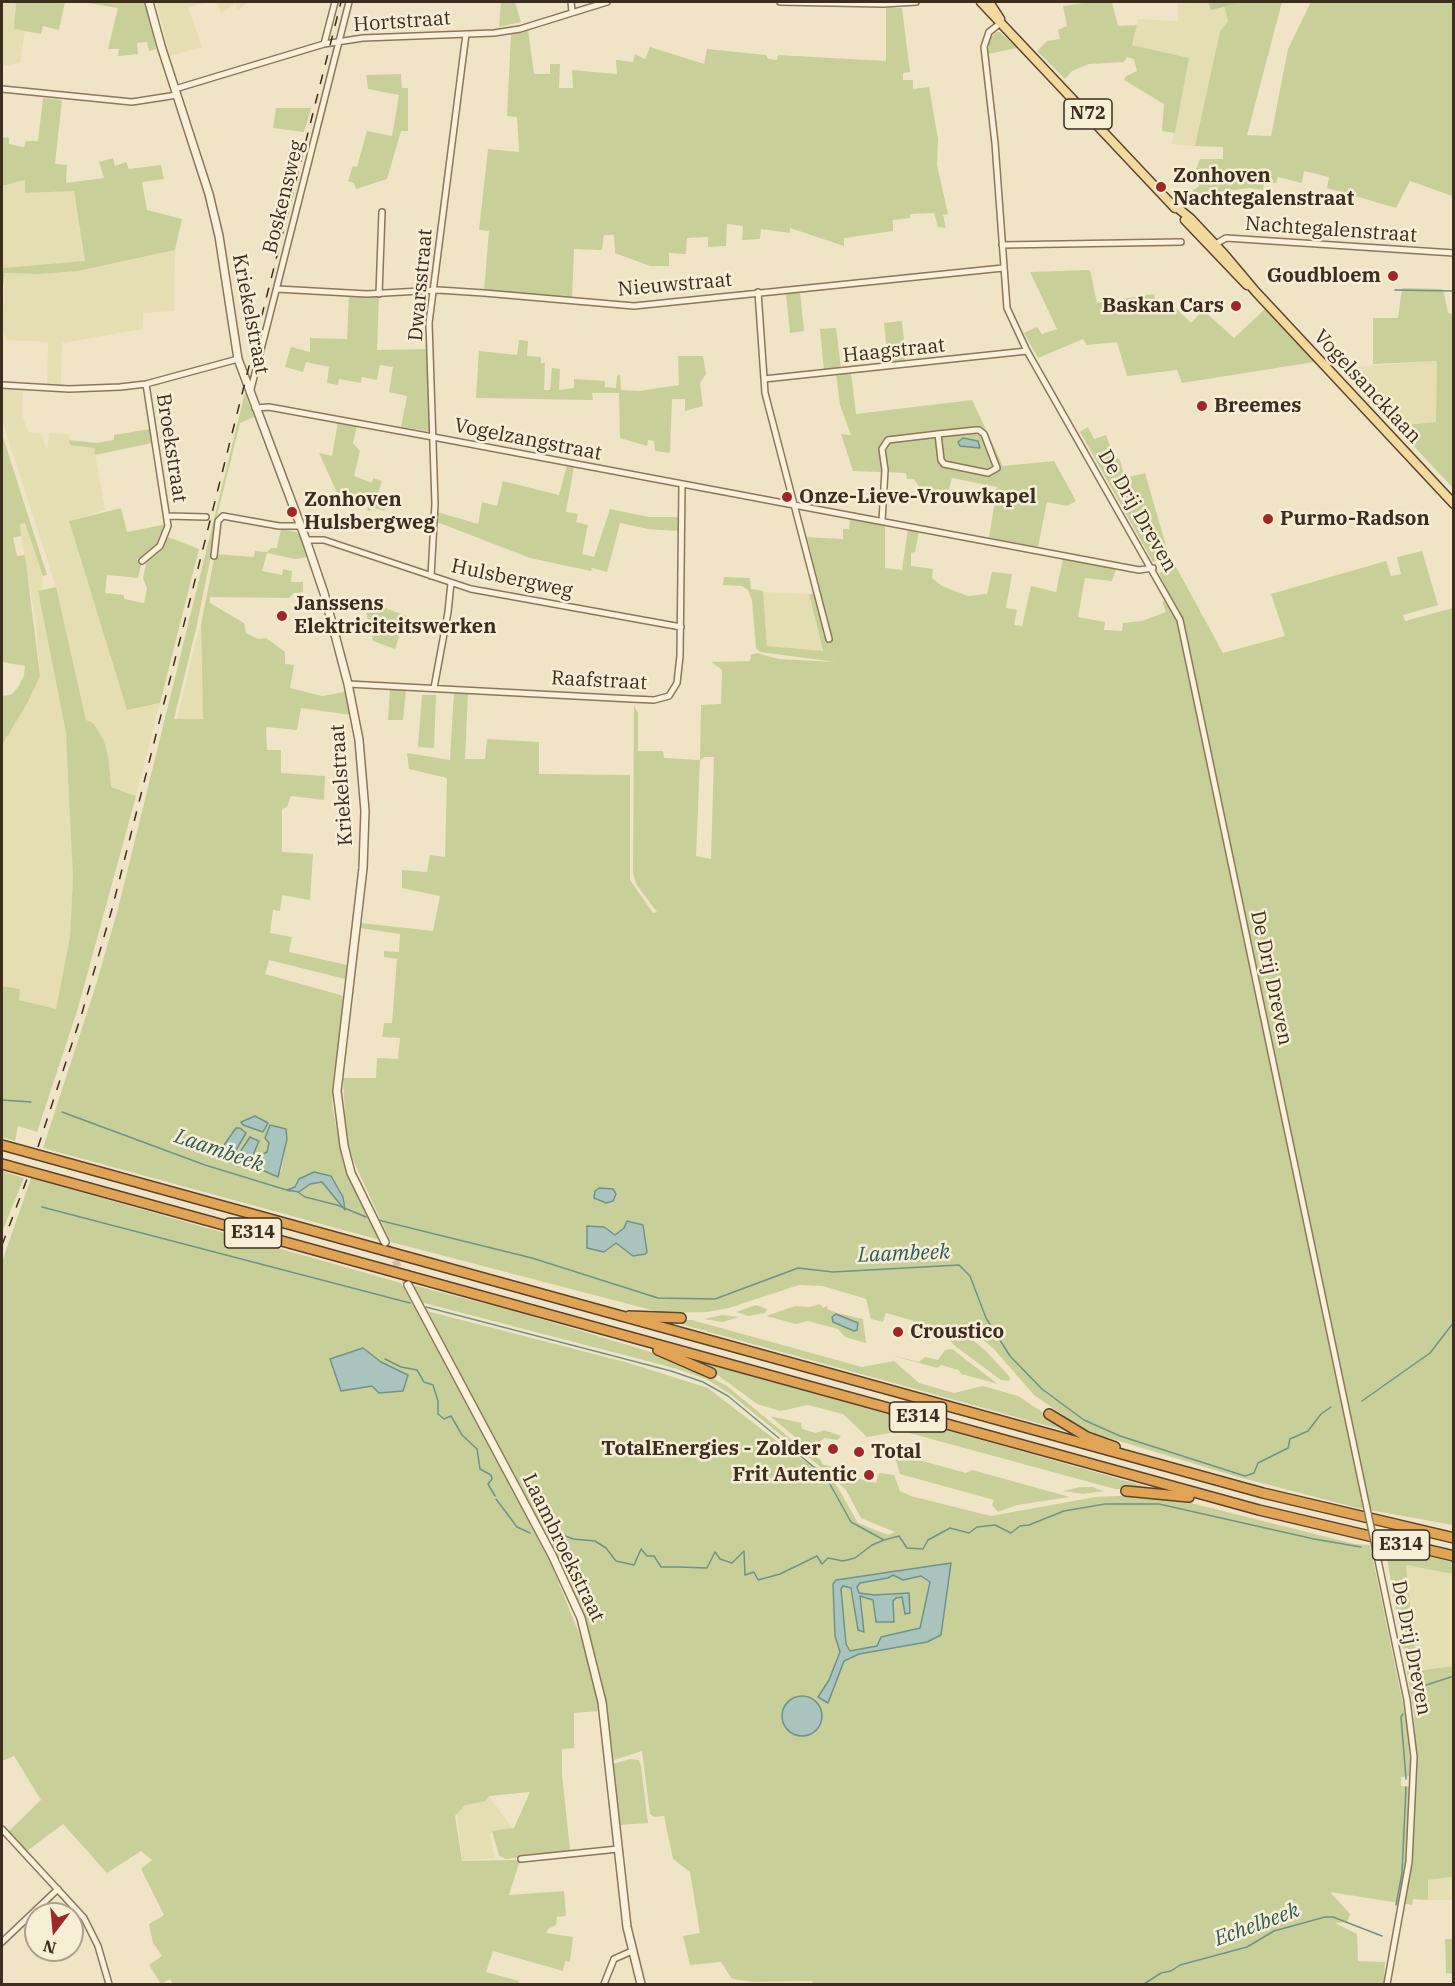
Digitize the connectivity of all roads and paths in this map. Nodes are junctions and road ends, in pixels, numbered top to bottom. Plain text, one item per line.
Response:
1 (149, 2) edge
2 (335, 2) edge
3 (350, 2) edge
4 (571, 2) edge
5 (607, 2) edge
6 (780, 2) edge
7 (807, 2) edge
8 (916, 2) edge
9 (981, 2) edge
10 (989, 2) edge
11 (572, 11) junction
12 (1002, 22) junction
13 (466, 34) junction
14 (342, 41) junction
15 (327, 43) junction
16 (2, 89) edge
17 (176, 92) junction
18 (382, 212) dead end
19 (1182, 242) dead end
20 (1002, 245) junction
21 (1212, 246) junction
22 (1454, 253) edge
23 (1003, 268) junction
24 (277, 289) junction
25 (433, 291) junction
26 (758, 292) junction
27 (379, 294) junction
28 (1028, 351) junction
29 (238, 359) junction
30 (764, 379) junction
31 (146, 384) junction
32 (2, 385) edge
33 (249, 395) junction
34 (255, 408) junction
35 (938, 434) junction
36 (433, 437) junction
37 (681, 484) junction
38 (795, 504) junction
39 (1454, 504) edge
40 (168, 516) junction
41 (206, 517) dead end
42 (882, 521) junction
43 (301, 526) junction
44 (306, 540) junction
45 (214, 556) dead end
46 (142, 561) dead end
47 (1153, 568) junction
48 (431, 576) junction
49 (451, 583) junction
50 (681, 627) junction
51 (829, 639) dead end
52 (348, 684) junction
53 (434, 687) junction
54 (2, 1145) edge
55 (2, 1164) edge
56 (385, 1242) tunnel mouth
57 (408, 1285) tunnel mouth
58 (624, 1317) junction
59 (681, 1318) dead end
60 (629, 1337) junction
61 (711, 1373) dead end
62 (1049, 1414) dead end
63 (1133, 1457) junction
64 (1126, 1491) dead end
65 (1206, 1496) junction
66 (1454, 1538) edge
67 (1454, 1556) edge
68 (2, 1829) edge
69 (618, 1849) junction
70 (521, 1858) dead end
71 (58, 1889) junction
72 (2, 1942) edge
73 (632, 1951) junction
74 (109, 1984) edge
75 (604, 1984) edge
76 (641, 1984) edge
77 (1387, 1984) edge

1 - 17 street, Kriekelstraat
2 - 15 street
3 - 14 street, Hortstraat
4 - 11 street
5 - 11 street, Hortstraat
6 - 7 street
7 - 8 street
9 - 12 main road, Vogelsancklaan / N72
10 - 12 main road, Vogelsancklaan / N72
11 - 13 street, Hortstraat
12 - 20 street, De Drij Dreven
12 - 21 main road, Vogelsancklaan / N72
13 - 14 street, Hortstraat
13 - 25 street, Dwarsstraat
14 - 15 street, Hortstraat
14 - 24 street, Boskensweg
15 - 17 street, Hortstraat
16 - 17 street, Hortstraat
17 - 29 street, Kriekelstraat
18 - 27 street
19 - 20 street
20 - 23 street, De Drij Dreven
21 - 22 street, Nachtegalenstraat
21 - 39 main road, Vogelsancklaan / N72
23 - 26 street, Nieuwstraat
23 - 28 street, De Drij Dreven
24 - 27 street, Nieuwstraat
24 - 33 street, Boskensweg
25 - 26 street, Nieuwstraat
25 - 27 street, Nieuwstraat
25 - 36 street, Dwarsstraat
26 - 30 street
28 - 30 street, Haagstraat
28 - 47 street, De Drij Dreven
29 - 31 street
29 - 33 street, Kriekelstraat
30 - 38 street
31 - 32 street
31 - 40 street, Broekstraat
33 - 34 street, Kriekelstraat
34 - 36 street, Vogelzangstraat
34 - 43 street, Kriekelstraat
35 - 35 street
35 - 42 street
36 - 37 street, Vogelzangstraat
36 - 48 street, Dwarsstraat
37 - 38 street, Vogelzangstraat
37 - 50 street, Raafstraat
38 - 42 street, Vogelzangstraat
38 - 51 street
40 - 41 street, Broekstraat
40 - 46 street, Broekstraat
42 - 47 street, Vogelzangstraat
43 - 44 street, Kriekelstraat
43 - 45 street
44 - 48 street, Hulsbergweg
44 - 52 street, Kriekelstraat
47 - 77 street, De Drij Dreven, bridge
48 - 49 street, Hulsbergweg
49 - 50 street, Hulsbergweg
49 - 53 street
50 - 53 street, Raafstraat
52 - 53 street, Raafstraat
52 - 56 street, Kriekelstraat
54 - 58 highway, E314
55 - 60 highway, E314
57 - 69 street, Laambroekstraat
58 - 59 highway
58 - 63 highway, E314
60 - 61 highway
60 - 65 highway, E314
62 - 63 highway
63 - 66 highway, E314
64 - 65 highway
65 - 67 highway, E314
68 - 71 street
69 - 70 street
69 - 73 street, Laambroekstraat
71 - 72 street
71 - 74 street
73 - 75 street
73 - 76 street, Laambroekstraat

